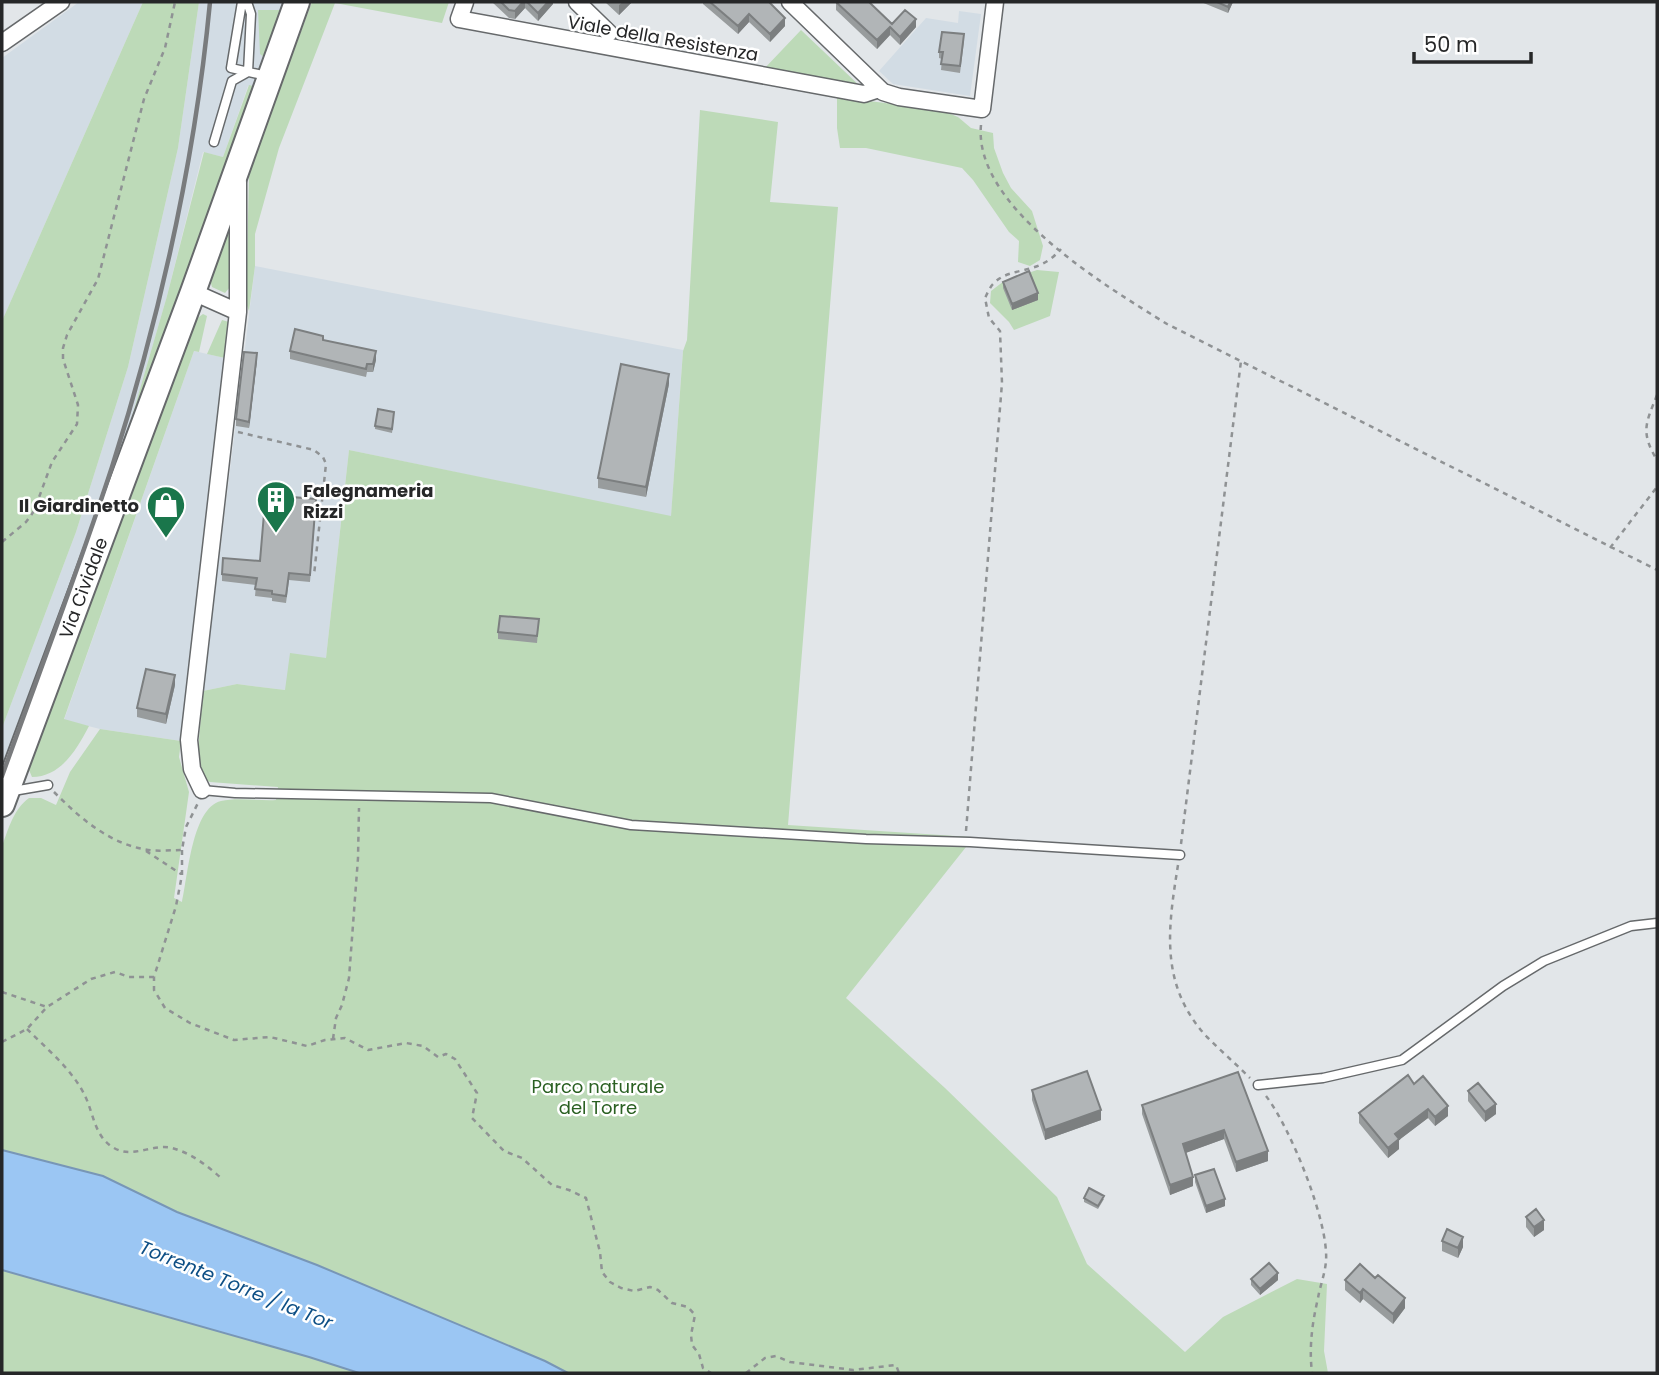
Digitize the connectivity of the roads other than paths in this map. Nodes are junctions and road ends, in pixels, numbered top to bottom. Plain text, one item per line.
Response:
1 (61, 2) edge
2 (245, 2) edge
3 (297, 2) edge
4 (465, 2) edge
5 (577, 2) edge
6 (790, 2) edge
7 (995, 2) edge
8 (609, 33) dead end
9 (2, 43) edge
10 (259, 75) junction
11 (879, 89) junction
12 (214, 142) dead end
13 (238, 162) junction
14 (193, 292) junction
15 (244, 314) junction
16 (48, 785) road end
17 (202, 790) joint
18 (4, 798) edge
19 (1180, 855) road end
20 (1657, 923) edge
21 (1258, 1086) road end

1 - 9 street
2 - 10 lane
2 - 10 lane
3 - 10 main road, Via Cividale
4 - 11 street, Viale della Resistenza
5 - 8 street, Viale della Resistenza
6 - 11 street, Viale della Resistenza
7 - 11 street, Viale della Resistenza
10 - 12 lane
10 - 13 main road, Via Cividale
13 - 14 main road, Via Cividale
13 - 15 street, Via Cividale
14 - 15 street
14 - 18 main road, Via Cividale
15 - 17 street, Via Cividale
16 - 18 lane
17 - 19 lane
20 - 21 lane

